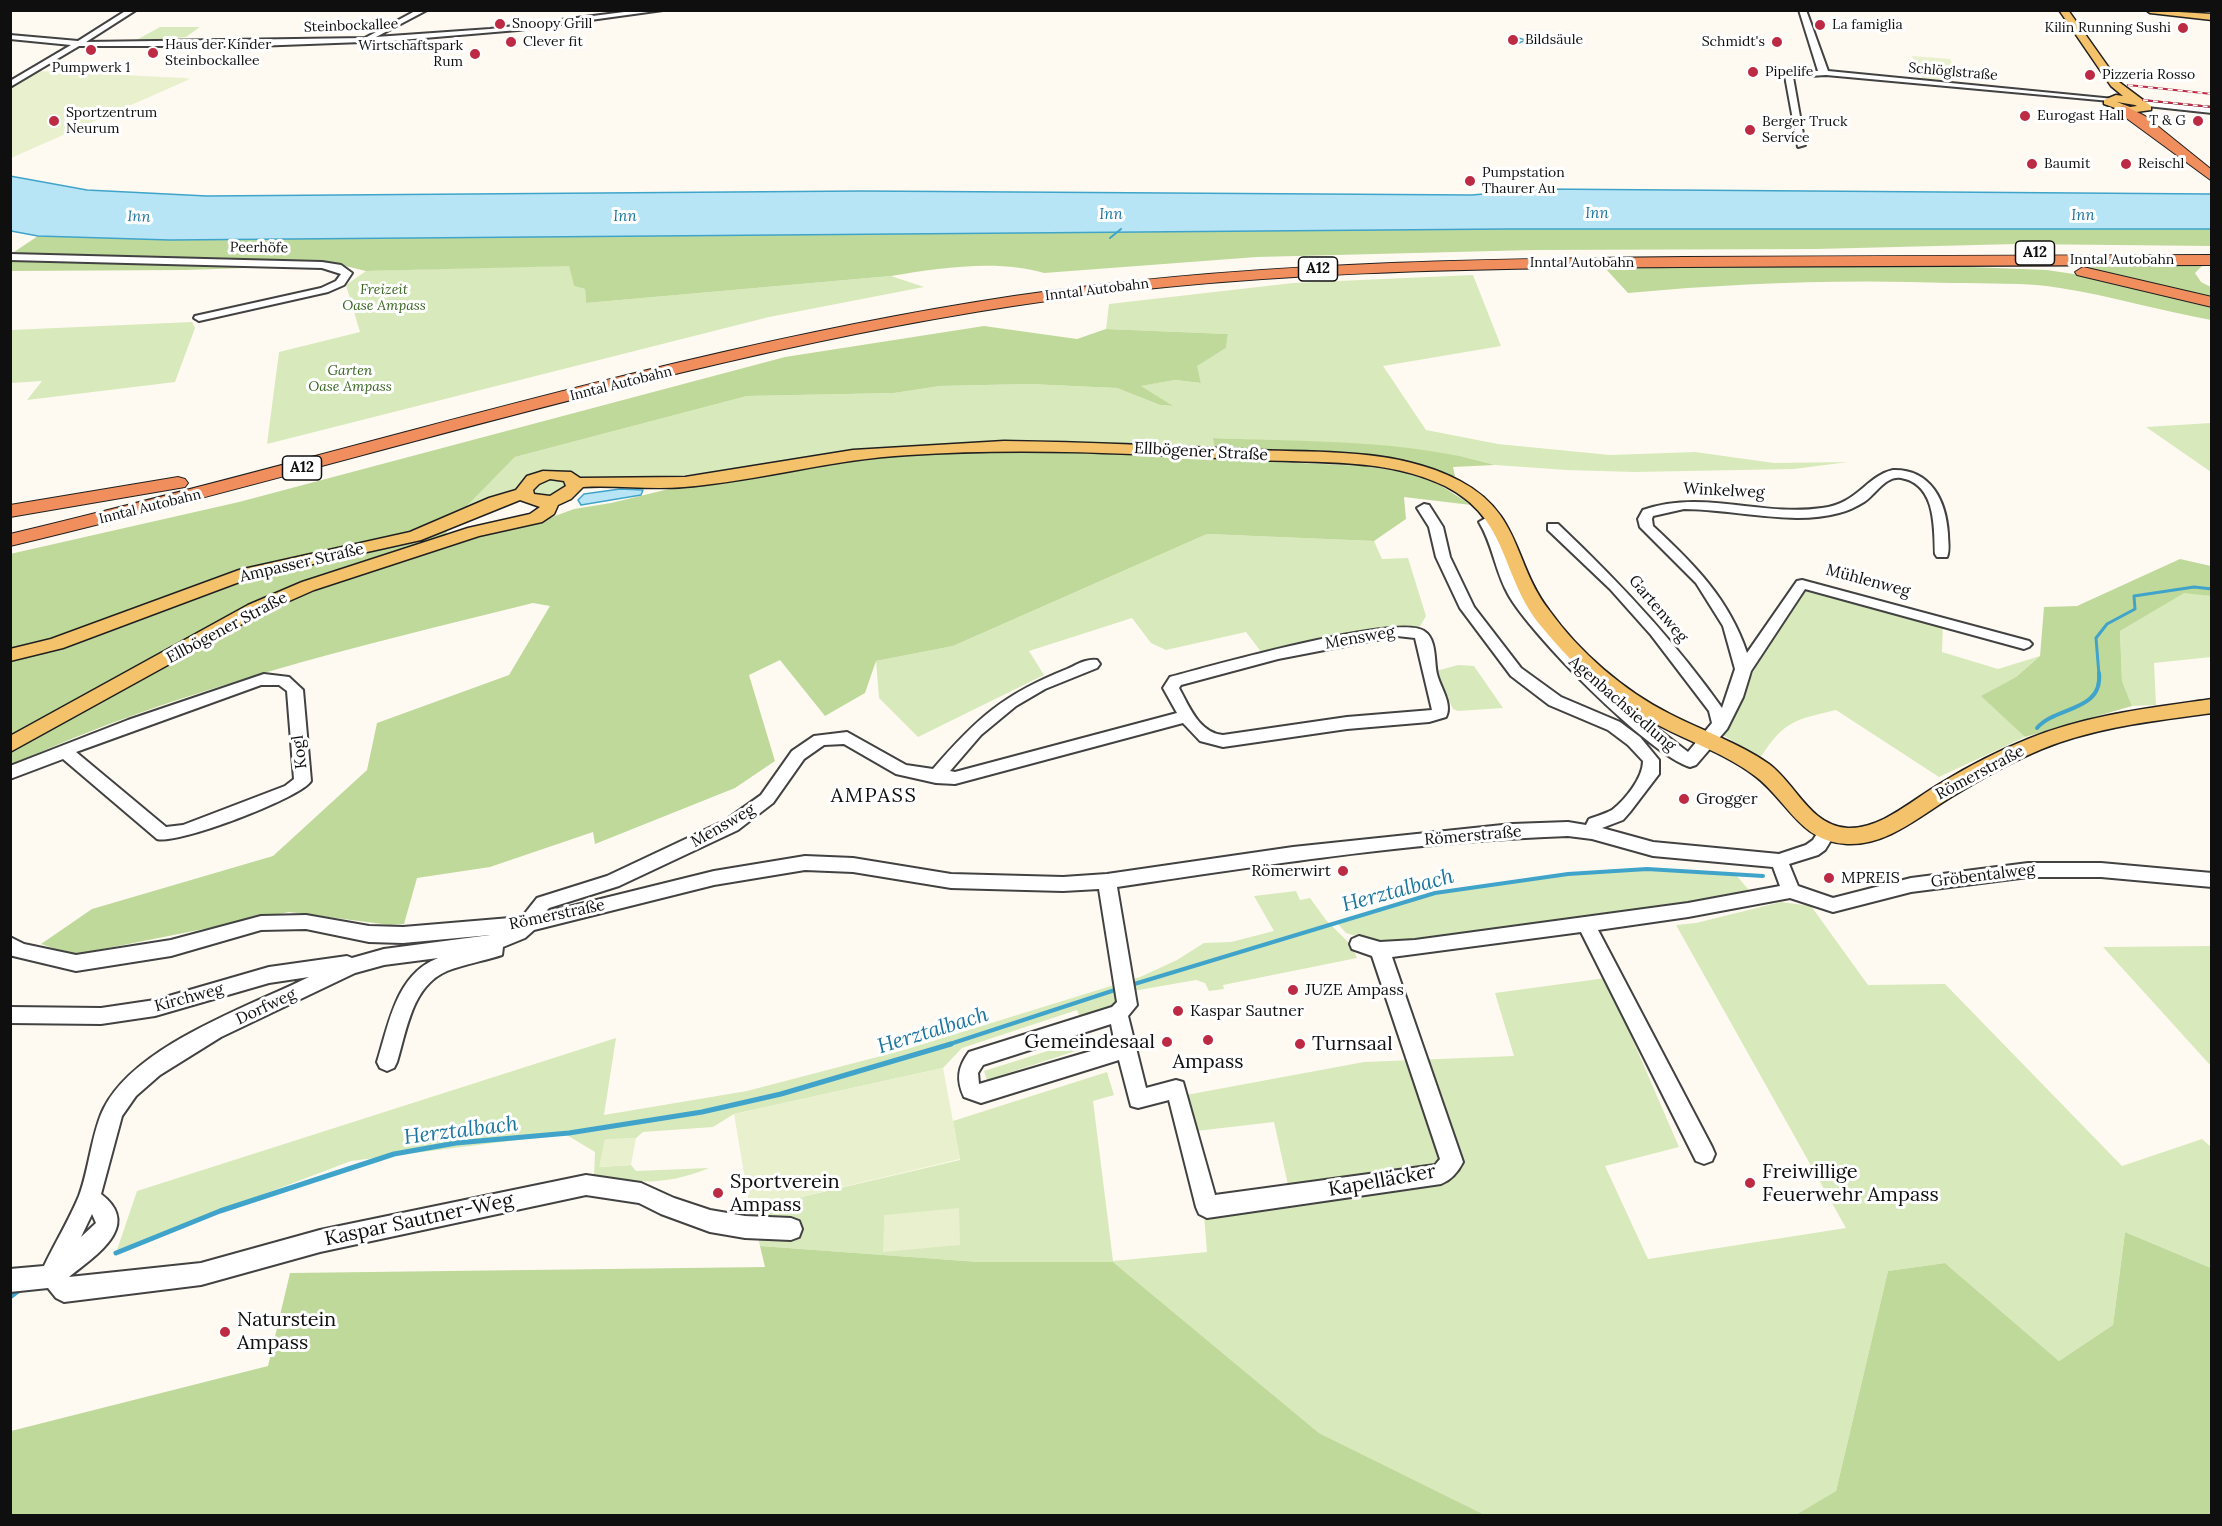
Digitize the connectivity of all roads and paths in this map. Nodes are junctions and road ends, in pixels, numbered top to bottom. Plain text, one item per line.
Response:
1 (133, 10) edge
2 (424, 10) edge
3 (660, 10) edge
4 (1802, 10) edge
5 (2063, 10) edge
6 (2150, 10) edge
7 (2211, 16) edge
8 (10, 37) edge
9 (366, 39) junction
10 (81, 41) junction
11 (1826, 73) junction
12 (10, 85) edge
13 (2116, 100) junction
14 (2141, 108) junction
15 (2211, 111) edge
16 (1801, 146) dead end
17 (2210, 176) edge
18 (2211, 245) edge
19 (2211, 253) edge
20 (1858, 254) junction
21 (10, 257) edge
22 (2211, 260) edge
23 (1991, 261) junction
24 (1013, 297) junction
25 (981, 302) junction
26 (2211, 302) edge
27 (200, 318) dead end
28 (211, 479) junction
29 (575, 483) junction
30 (524, 493) junction
31 (550, 501) junction
32 (1424, 508) dead end
33 (10, 512) edge
34 (1486, 522) dead end
35 (10, 526) edge
36 (1553, 527) dead end
37 (10, 540) edge
38 (1942, 554) dead end
39 (2024, 644) dead end
40 (10, 655) edge
41 (1092, 664) dead end
42 (1744, 669) junction
43 (2207, 710) edge
44 (1187, 716) junction
45 (1714, 733) junction
46 (10, 745) edge
47 (59, 752) junction
48 (10, 773) edge
49 (936, 777) junction
50 (1592, 832) junction
51 (1827, 832) junction
52 (1779, 861) junction
53 (2211, 880) edge
54 (1107, 881) junction
55 (1791, 891) junction
56 (1586, 925) junction
57 (524, 928) junction
58 (1359, 944) dead end
59 (10, 945) edge
60 (1380, 950) junction
61 (366, 961) junction
62 (1118, 1013) junction
63 (10, 1015) edge
64 (1126, 1050) junction
65 (387, 1062) dead end
66 (1704, 1154) dead end
67 (790, 1229) dead end
68 (52, 1275) junction
69 (10, 1281) edge

1 - 10 street
2 - 9 street
3 - 9 street, Steinbockallee
4 - 11 street
5 - 13 main road
6 - 7 main road
8 - 10 street, Steinbockallee
9 - 10 street, Steinbockallee
10 - 12 street
11 - 13 street, Schlöglstraße
11 - 16 street, Schlöglstraße
13 - 14 highway
13 - 14 main road
14 - 15 street
14 - 17 highway
18 - 20 highway
19 - 20 highway, Inntal Autobahn / A12
20 - 24 highway, Inntal Autobahn / A12
21 - 27 street, Peerhöfe
22 - 23 highway, Inntal Autobahn / A12
23 - 24 highway, Inntal Autobahn / A12
23 - 26 highway
24 - 25 highway, Inntal Autobahn / A12
25 - 28 highway, Inntal Autobahn / A12
25 - 37 highway, Inntal Autobahn / A12
28 - 33 highway
28 - 35 highway, Inntal Autobahn / A12
29 - 30 main road, Ellbögener Straße
29 - 31 main road, Ellbögener Straße
29 - 45 main road, Ellbögener Straße
30 - 31 main road
30 - 40 main road, Ampasser Straße
31 - 46 main road, Ellbögener Straße
32 - 50 street, Agenbachsiedlung
34 - 45 street, Agenbachsiedlung
36 - 45 street, Gartenweg
38 - 42 street, Winkelweg
39 - 42 street, Mühlenweg
41 - 49 street
42 - 45 street
43 - 51 main road, Römerstraße
44 - 44 street, Mensweg
44 - 49 street, Mensweg
45 - 51 main road, Römerstraße
47 - 47 street, Kogl
47 - 48 street, Kogl
49 - 57 street, Mensweg
50 - 52 street, Römerstraße
50 - 54 street, Römerstraße
51 - 52 street, Römerstraße
52 - 55 street
53 - 55 street, Gröbentalweg
54 - 57 street, Römerstraße
54 - 62 street
55 - 56 street
56 - 60 street
56 - 66 street
57 - 59 street, Römerstraße
57 - 61 street, Dorfweg
57 - 65 street
58 - 60 street
60 - 64 street, Kapelläcker
61 - 63 street, Kirchweg
61 - 68 street, Dorfweg
62 - 64 street
62 - 64 street
67 - 68 street, Kaspar Sautner-Weg
68 - 69 street, Dorfweg

